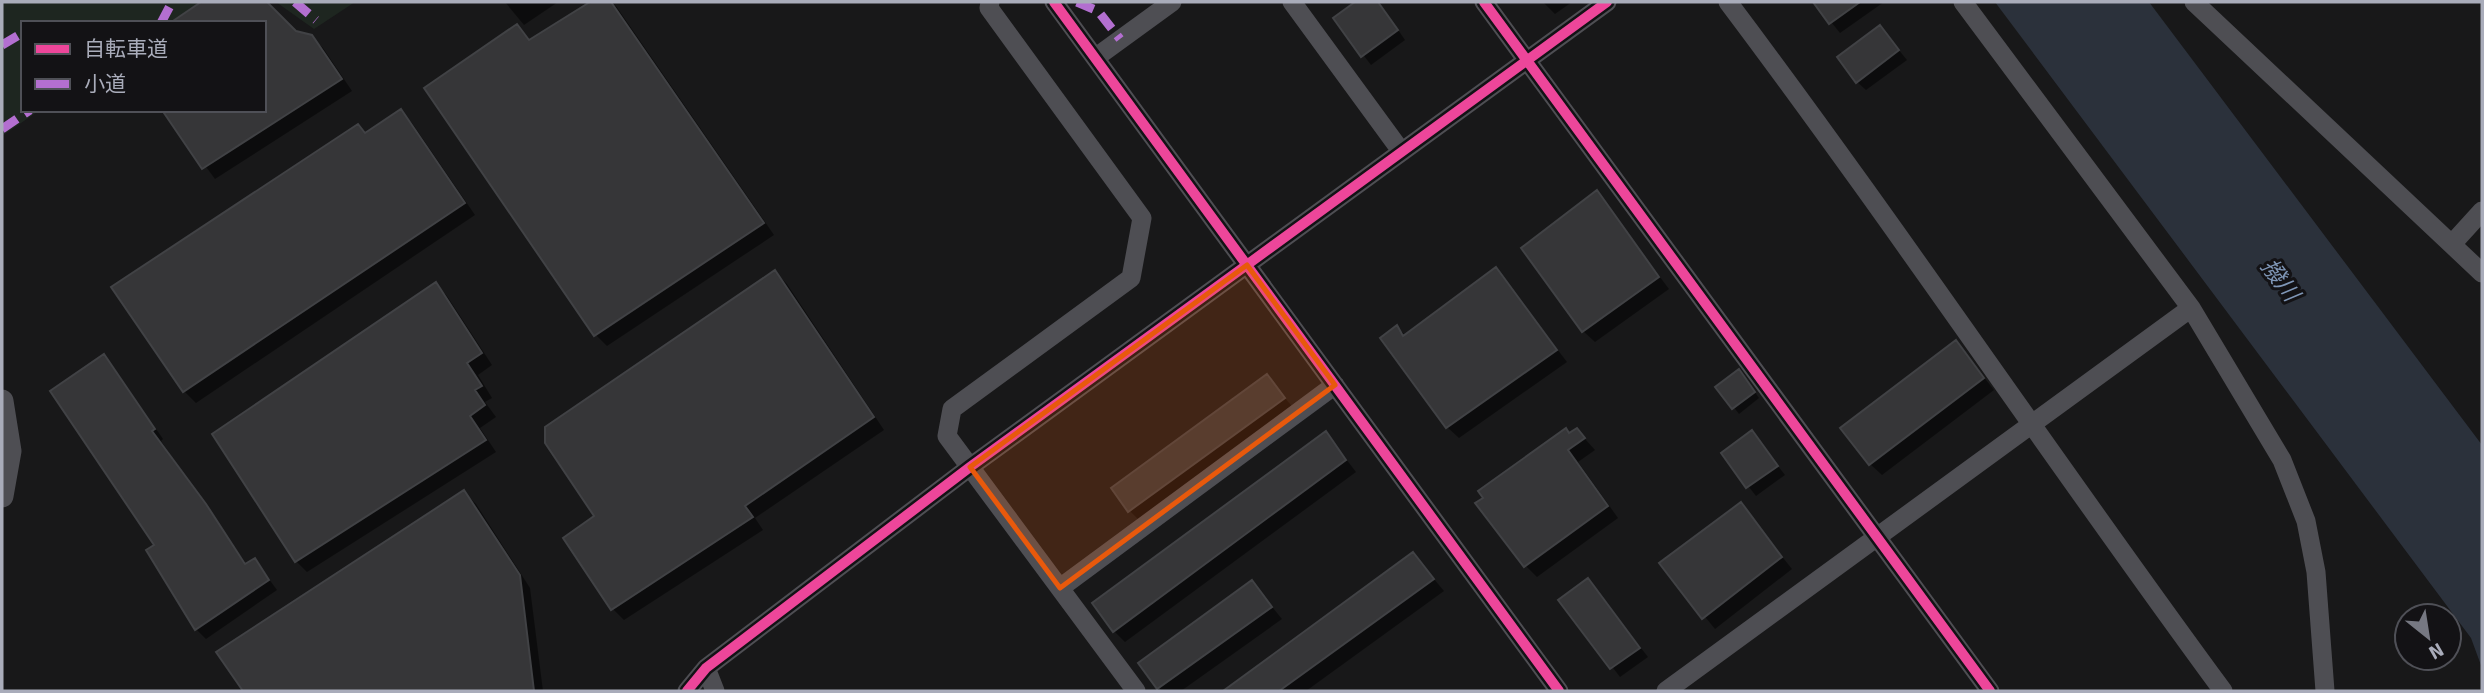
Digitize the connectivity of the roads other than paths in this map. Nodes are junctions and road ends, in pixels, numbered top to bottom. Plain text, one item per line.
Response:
1 (990, 2) edge
2 (1054, 2) edge
3 (1172, 2) edge
4 (1292, 2) edge
5 (1484, 2) edge
6 (1607, 2) edge
7 (1728, 2) edge
8 (1963, 2) edge
9 (2194, 2) edge
10 (1095, 58) junction
11 (1528, 59) junction
12 (1401, 151) junction
13 (2482, 211) edge
14 (2452, 244) junction
15 (1247, 265) junction
16 (2482, 273) edge
17 (2191, 308) junction
18 (1335, 385) junction
19 (2, 401) edge
20 (2030, 423) junction
21 (970, 467) junction
22 (2, 496) edge
23 (1877, 535) junction
24 (1060, 588) junction
25 (706, 668) junction
26 (687, 691) edge
27 (715, 691) edge
28 (1136, 691) edge
29 (1559, 691) edge
30 (1666, 691) edge
31 (1990, 691) edge
32 (2223, 691) edge
33 (2325, 691) edge

1 - 21 street
2 - 10 street
3 - 10 street
4 - 12 street
5 - 11 street
6 - 11 street
7 - 20 street
8 - 17 street
9 - 14 street
10 - 15 street
11 - 12 street
11 - 23 street
12 - 15 street
13 - 14 street
14 - 16 street
15 - 18 street
15 - 21 street
17 - 20 street
17 - 33 street
18 - 24 street
18 - 29 street
19 - 22 street
20 - 23 street
20 - 32 street
21 - 24 street
21 - 25 street
23 - 30 street
23 - 31 street
24 - 28 street
25 - 26 street
25 - 27 street

